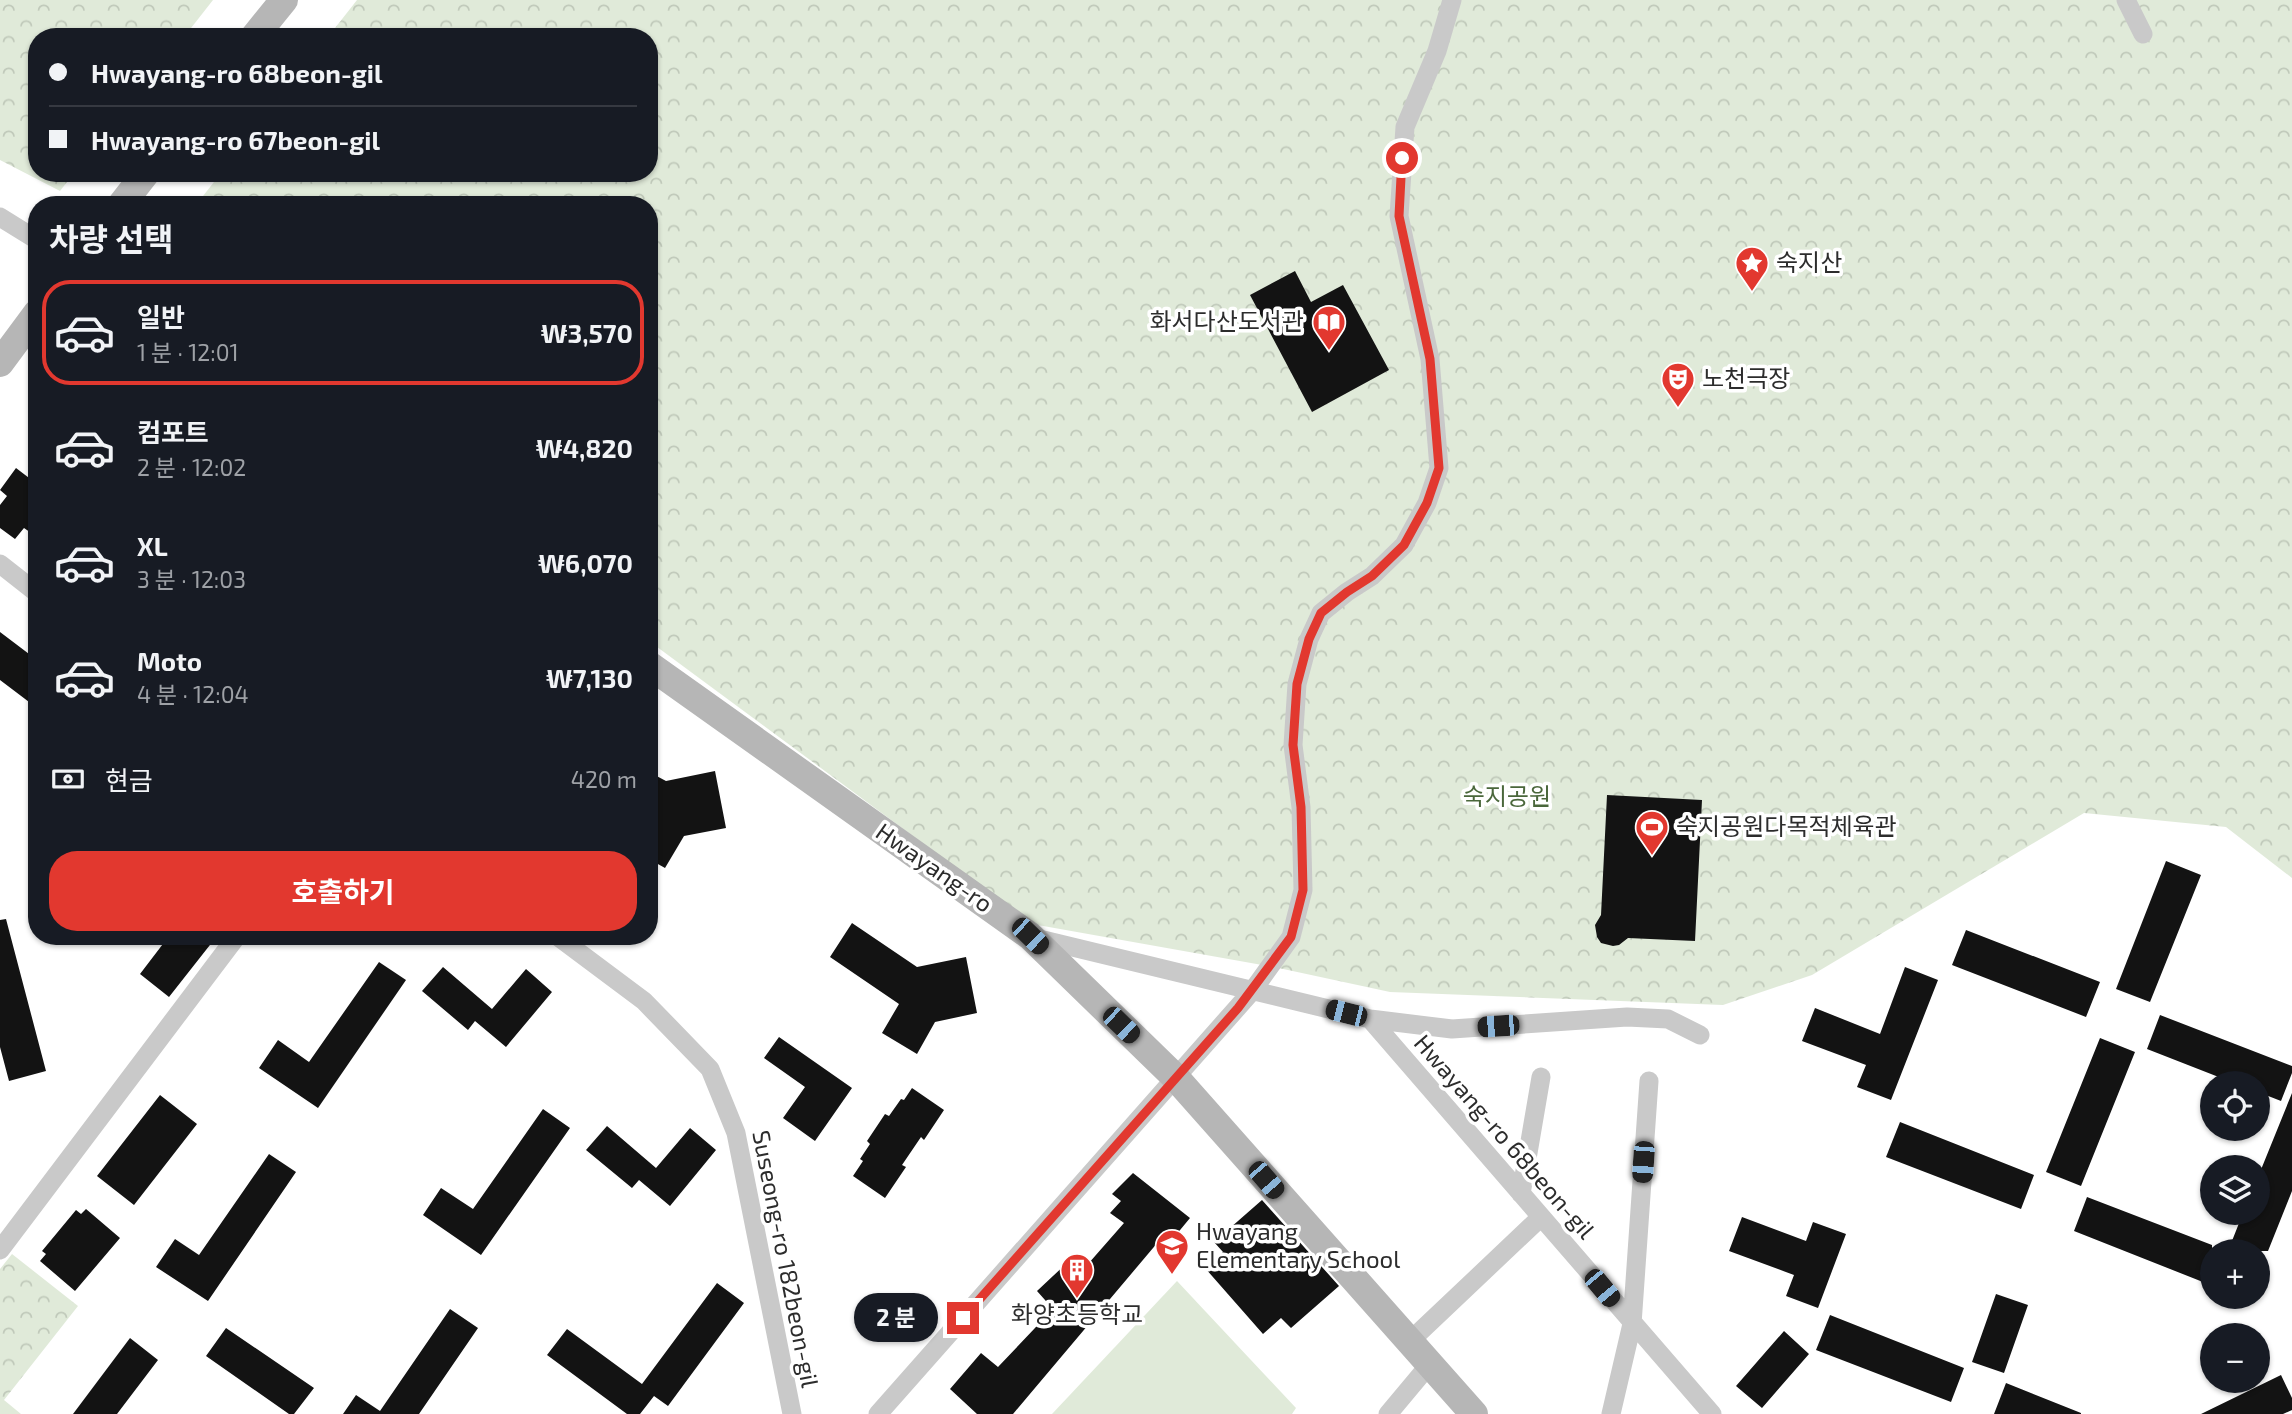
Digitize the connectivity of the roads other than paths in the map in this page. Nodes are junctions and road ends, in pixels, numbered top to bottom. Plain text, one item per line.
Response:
1 (284, 0) edge
2 (1452, 0) edge
3 (2126, 0) edge
4 (261, 28) edge
5 (2143, 34) dead end
6 (139, 182) edge
7 (128, 196) edge
8 (0, 218) edge
9 (28, 235) edge
10 (28, 325) edge
11 (0, 363) edge
12 (0, 564) edge
13 (28, 586) edge
14 (658, 671) edge
15 (1030, 936) junction
16 (230, 945) edge
17 (569, 945) edge
18 (1253, 990) junction
19 (1370, 1019) junction
20 (1700, 1035) dead end
21 (1541, 1077) dead end
22 (1176, 1078) junction
23 (1649, 1081) dead end
24 (1521, 1194) junction
25 (1541, 1217) junction
26 (0, 1250) edge
27 (1632, 1324) junction
28 (1409, 1342) junction
29 (1429, 1365) junction
30 (792, 1414) edge
31 (878, 1414) edge
32 (1388, 1414) edge
33 (1474, 1414) edge
34 (1611, 1414) edge
35 (1712, 1414) edge

1 - 4 street
2 - 18 street
3 - 5 street
6 - 7 street
8 - 9 street
10 - 11 street
12 - 13 street
14 - 15 street, Hwayang-ro
15 - 18 street, Hwayang-ro 68beon-gil
15 - 22 street, Hwayang-ro
16 - 26 street
17 - 30 street, Suseong-ro 182beon-gil
18 - 19 street, Hwayang-ro 68beon-gil
18 - 22 street
19 - 20 street, Hwayang-ro 68beon-gil
19 - 24 street, Hwayang-ro 68beon-gil
21 - 24 street
22 - 28 street, Hwayang-ro
22 - 31 street
23 - 27 street
24 - 25 street, Hwayang-ro 68beon-gil
25 - 27 street, Hwayang-ro 68beon-gil
25 - 28 street
27 - 34 street
27 - 35 street, Hwayang-ro 68beon-gil
28 - 29 street, Hwayang-ro
29 - 32 street
29 - 33 street, Hwayang-ro

